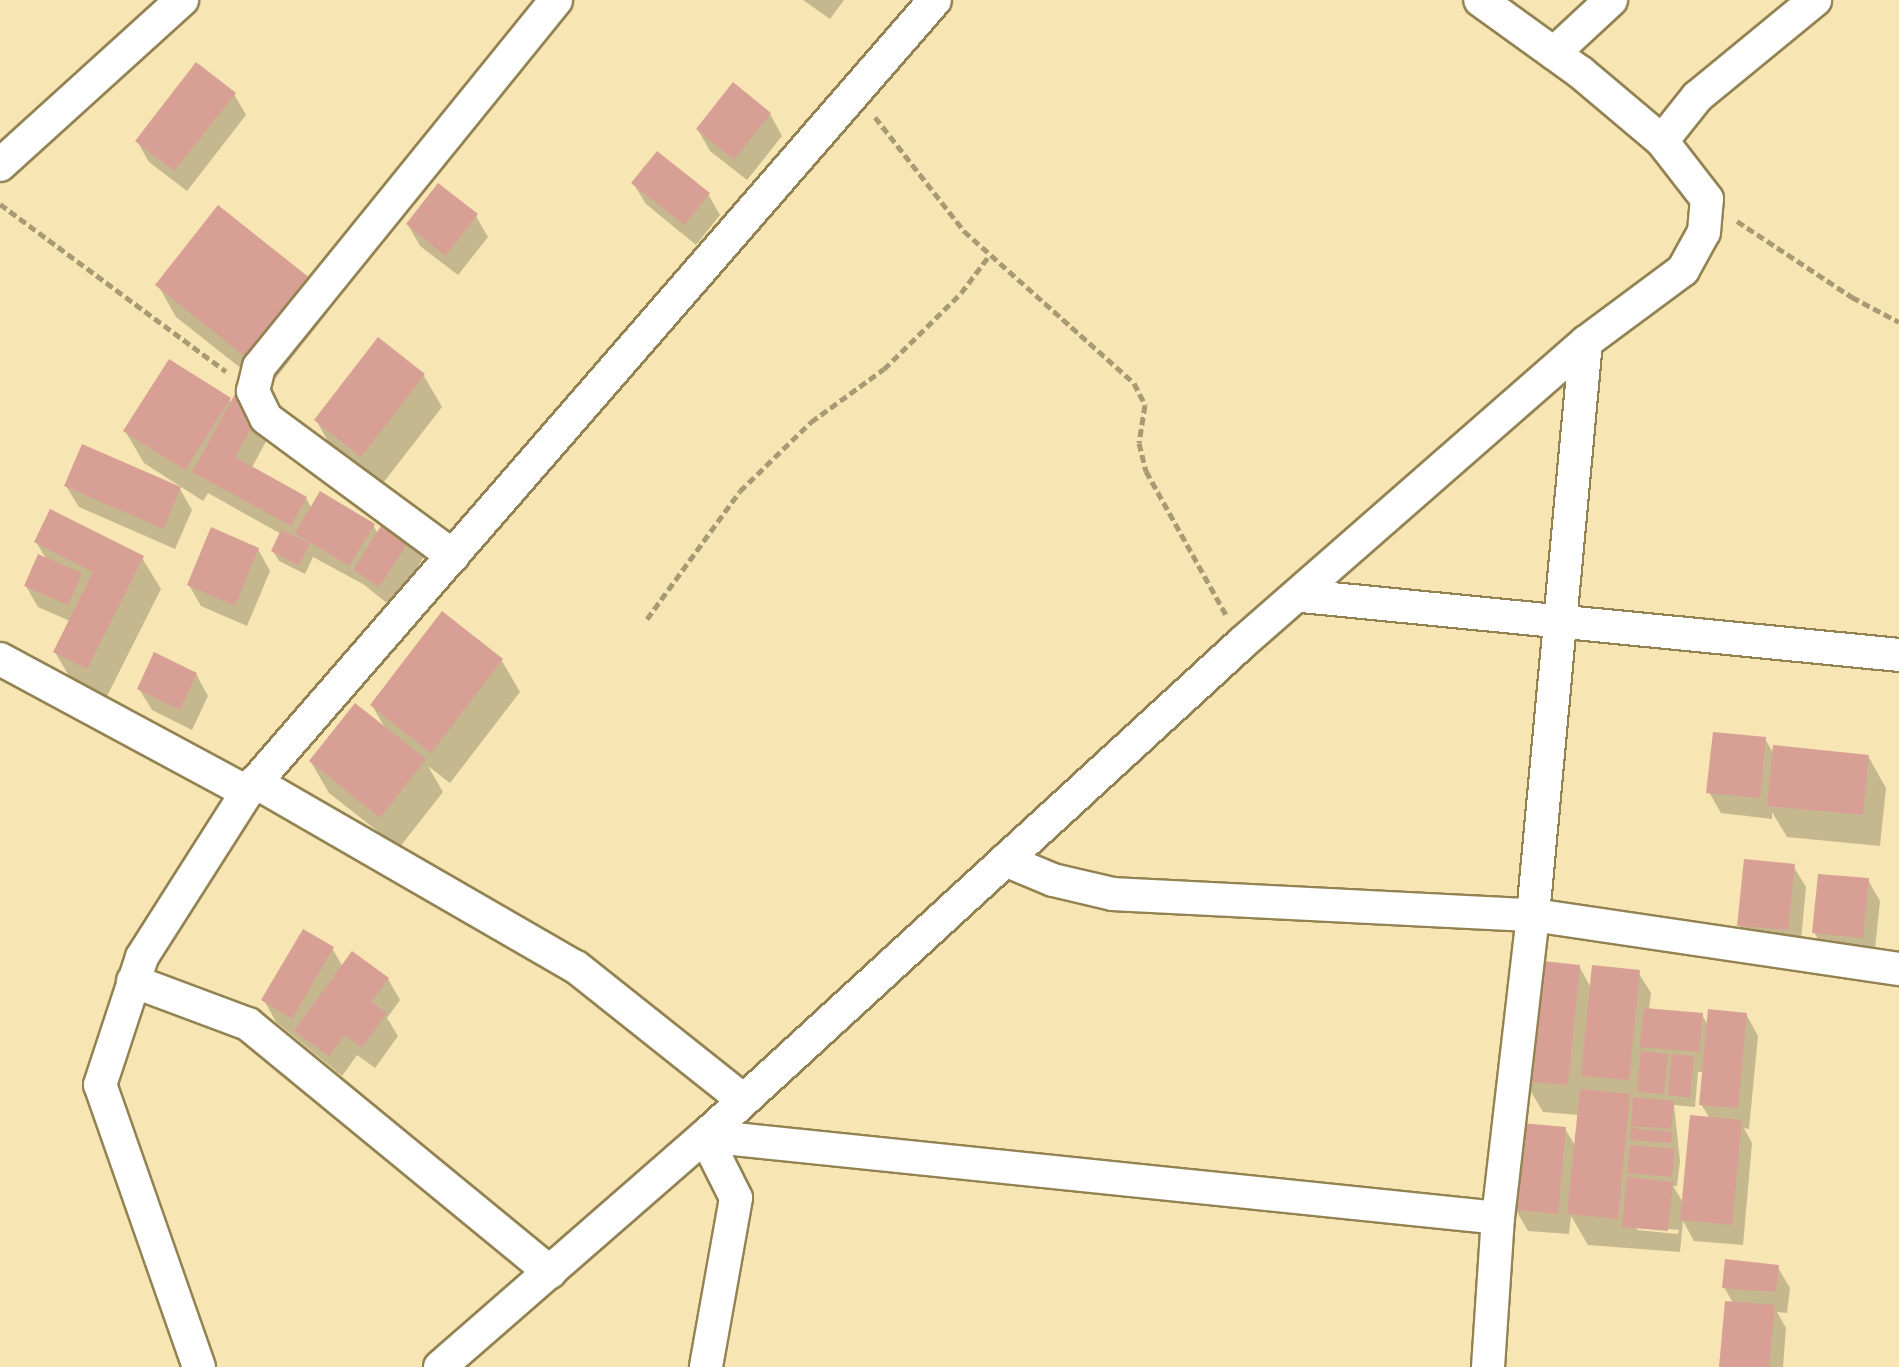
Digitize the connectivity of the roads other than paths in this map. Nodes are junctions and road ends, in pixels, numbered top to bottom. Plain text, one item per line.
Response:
1 (182, 0) edge
2 (556, 0) edge
3 (935, 0) edge
4 (1480, 0) edge
5 (1611, 0) edge
6 (1815, 0) edge
7 (1554, 53) junction
8 (1662, 141) junction
9 (0, 165) edge
10 (1586, 342) junction
11 (453, 556) junction
12 (1302, 596) junction
13 (1562, 623) junction
14 (1899, 655) edge
15 (0, 659) edge
16 (251, 787) junction
17 (1005, 860) junction
18 (1533, 915) junction
19 (1899, 969) edge
20 (133, 981) junction
21 (743, 1100) junction
22 (705, 1136) junction
23 (1498, 1218) junction
24 (550, 1272) junction
25 (199, 1367) edge
26 (440, 1367) edge
27 (706, 1367) edge
28 (1488, 1367) edge

1 - 9 street
2 - 11 street
3 - 11 street
4 - 7 street
5 - 7 street
6 - 8 street
7 - 8 street
8 - 10 street
10 - 12 street
10 - 13 street
11 - 16 street
12 - 13 street
12 - 17 street
13 - 14 street
13 - 18 street
15 - 16 street
16 - 20 street
16 - 21 street
17 - 18 street
17 - 21 street
18 - 19 street
18 - 23 street
20 - 24 street
20 - 25 street
21 - 22 street
22 - 23 street
22 - 24 street
22 - 27 street
23 - 28 street
24 - 26 street

